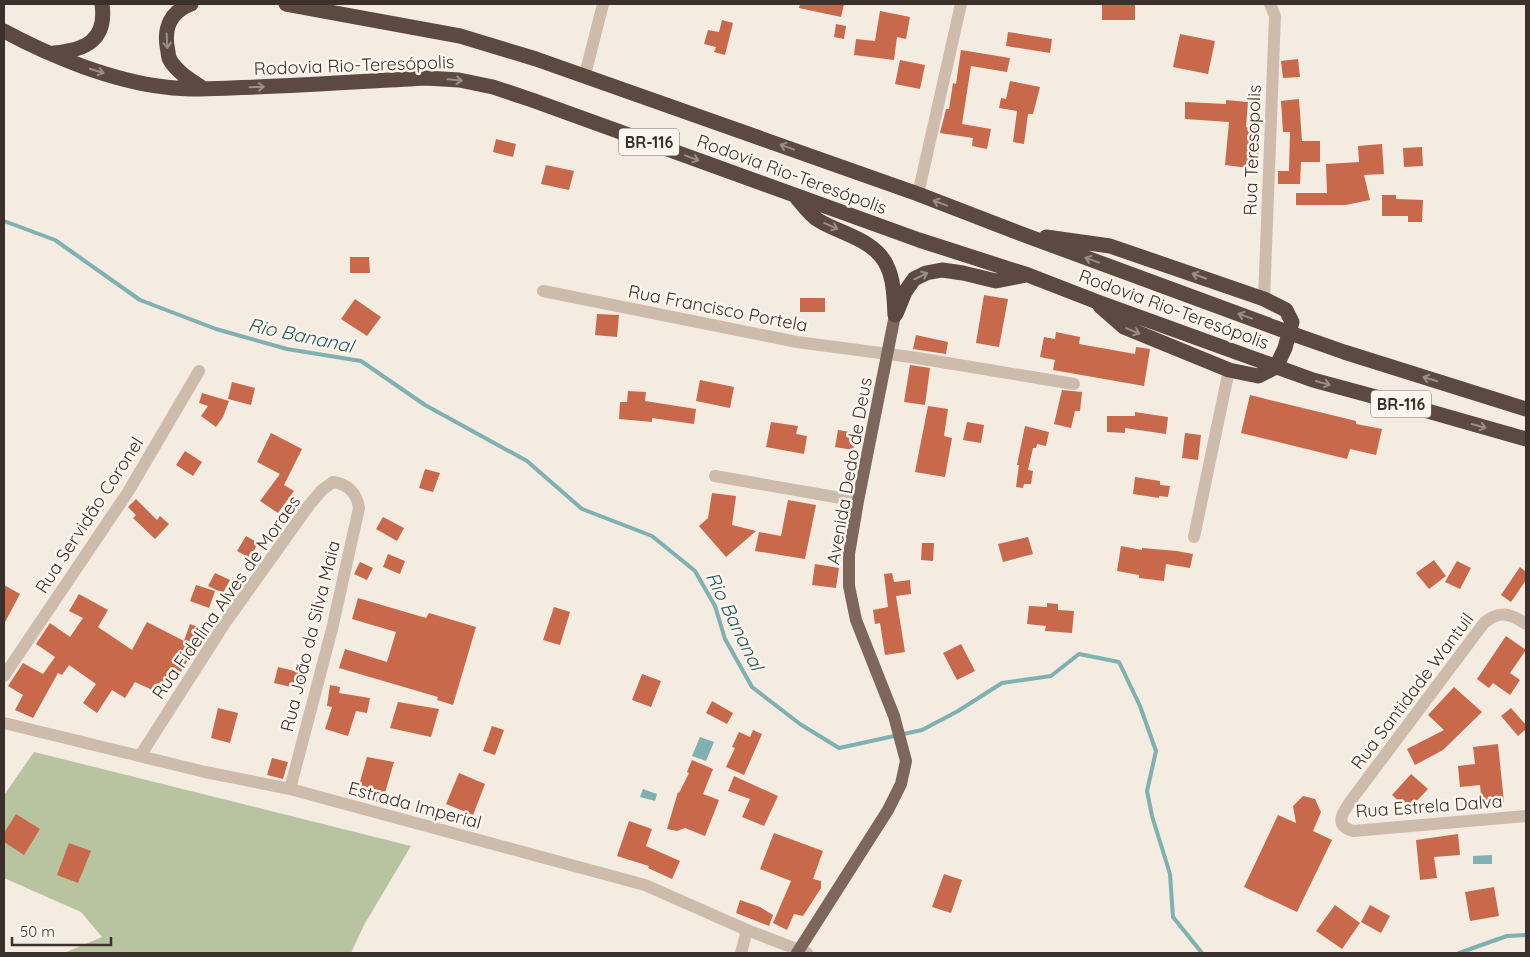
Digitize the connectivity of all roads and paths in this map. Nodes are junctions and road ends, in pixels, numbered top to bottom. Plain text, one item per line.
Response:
1 (102, 4) edge
2 (191, 4) edge
3 (286, 4) edge
4 (603, 4) edge
5 (961, 4) edge
6 (1270, 4) edge
7 (4, 32) edge
8 (50, 54) junction
9 (585, 76) junction
10 (204, 89) junction
11 (918, 194) junction
12 (794, 195) junction
13 (1019, 233) junction
14 (1028, 275) junction
15 (543, 291) dead end
16 (1264, 299) junction
17 (1095, 301) junction
18 (895, 315) junction
19 (1290, 333) junction
20 (887, 355) junction
21 (1276, 367) junction
22 (1229, 370) junction
23 (199, 371) dead end
24 (1074, 384) dead end
25 (1526, 410) edge
26 (1526, 440) edge
27 (714, 476) dead end
28 (353, 491) joint
29 (858, 501) junction
30 (1194, 537) dead end
31 (1526, 624) edge
32 (4, 676) edge
33 (4, 723) edge
34 (140, 756) junction
35 (290, 789) junction
36 (1526, 816) edge
37 (1341, 819) joint
38 (748, 930) junction
39 (801, 952) edge
40 (741, 953) edge

1 - 8 highway
2 -> 10 highway
3 - 9 highway, Rodovia Rio-Teresópolis / BR-116
4 - 9 street
5 - 11 street
6 - 16 street, Rua Teresopolis
7 - 8 highway, Rodovia Rio-Teresópolis / BR-116
8 -> 10 highway, Rodovia Rio-Teresópolis / BR-116
11 -> 9 highway, Rodovia Rio-Teresópolis / BR-116
10 -> 12 highway, Rodovia Rio-Teresópolis / BR-116
13 -> 11 highway, Rodovia Rio-Teresópolis / BR-116
12 - 14 highway, Rodovia Rio-Teresópolis / BR-116
12 -> 18 highway
16 -> 13 highway
19 -> 13 highway, Rodovia Rio-Teresópolis / BR-116
14 - 17 highway, Rodovia Rio-Teresópolis / BR-116
18 -> 14 highway
15 - 20 street, Rua Francisco Portela
16 - 19 highway
17 - 21 highway, Rodovia Rio-Teresópolis / BR-116
17 -> 22 highway
18 - 20 main road, Avenida Dedo de Deus
19 - 21 highway
25 -> 19 highway, Rodovia Rio-Teresópolis / BR-116
20 - 24 street, Rua Francisco Portela
20 - 29 main road, Avenida Dedo de Deus
21 - 22 highway
21 -> 26 highway, Rodovia Rio-Teresópolis / BR-116
22 - 30 street
23 - 32 street, Rua Servidão Coronel
27 - 29 street
28 - 34 street, Rua Fidelina Alves de Moraes
28 - 35 street, Rua João da Silva Maia
29 - 39 main road, Avenida Dedo de Deus
31 - 37 street, Rua Santidade Wantuil
33 - 34 street, Estrada Imperial
34 - 35 street, Estrada Imperial
35 - 38 street, Estrada Imperial
36 - 37 street, Rua Estrela Dalva
38 - 39 street, Estrada Imperial
38 - 40 street

